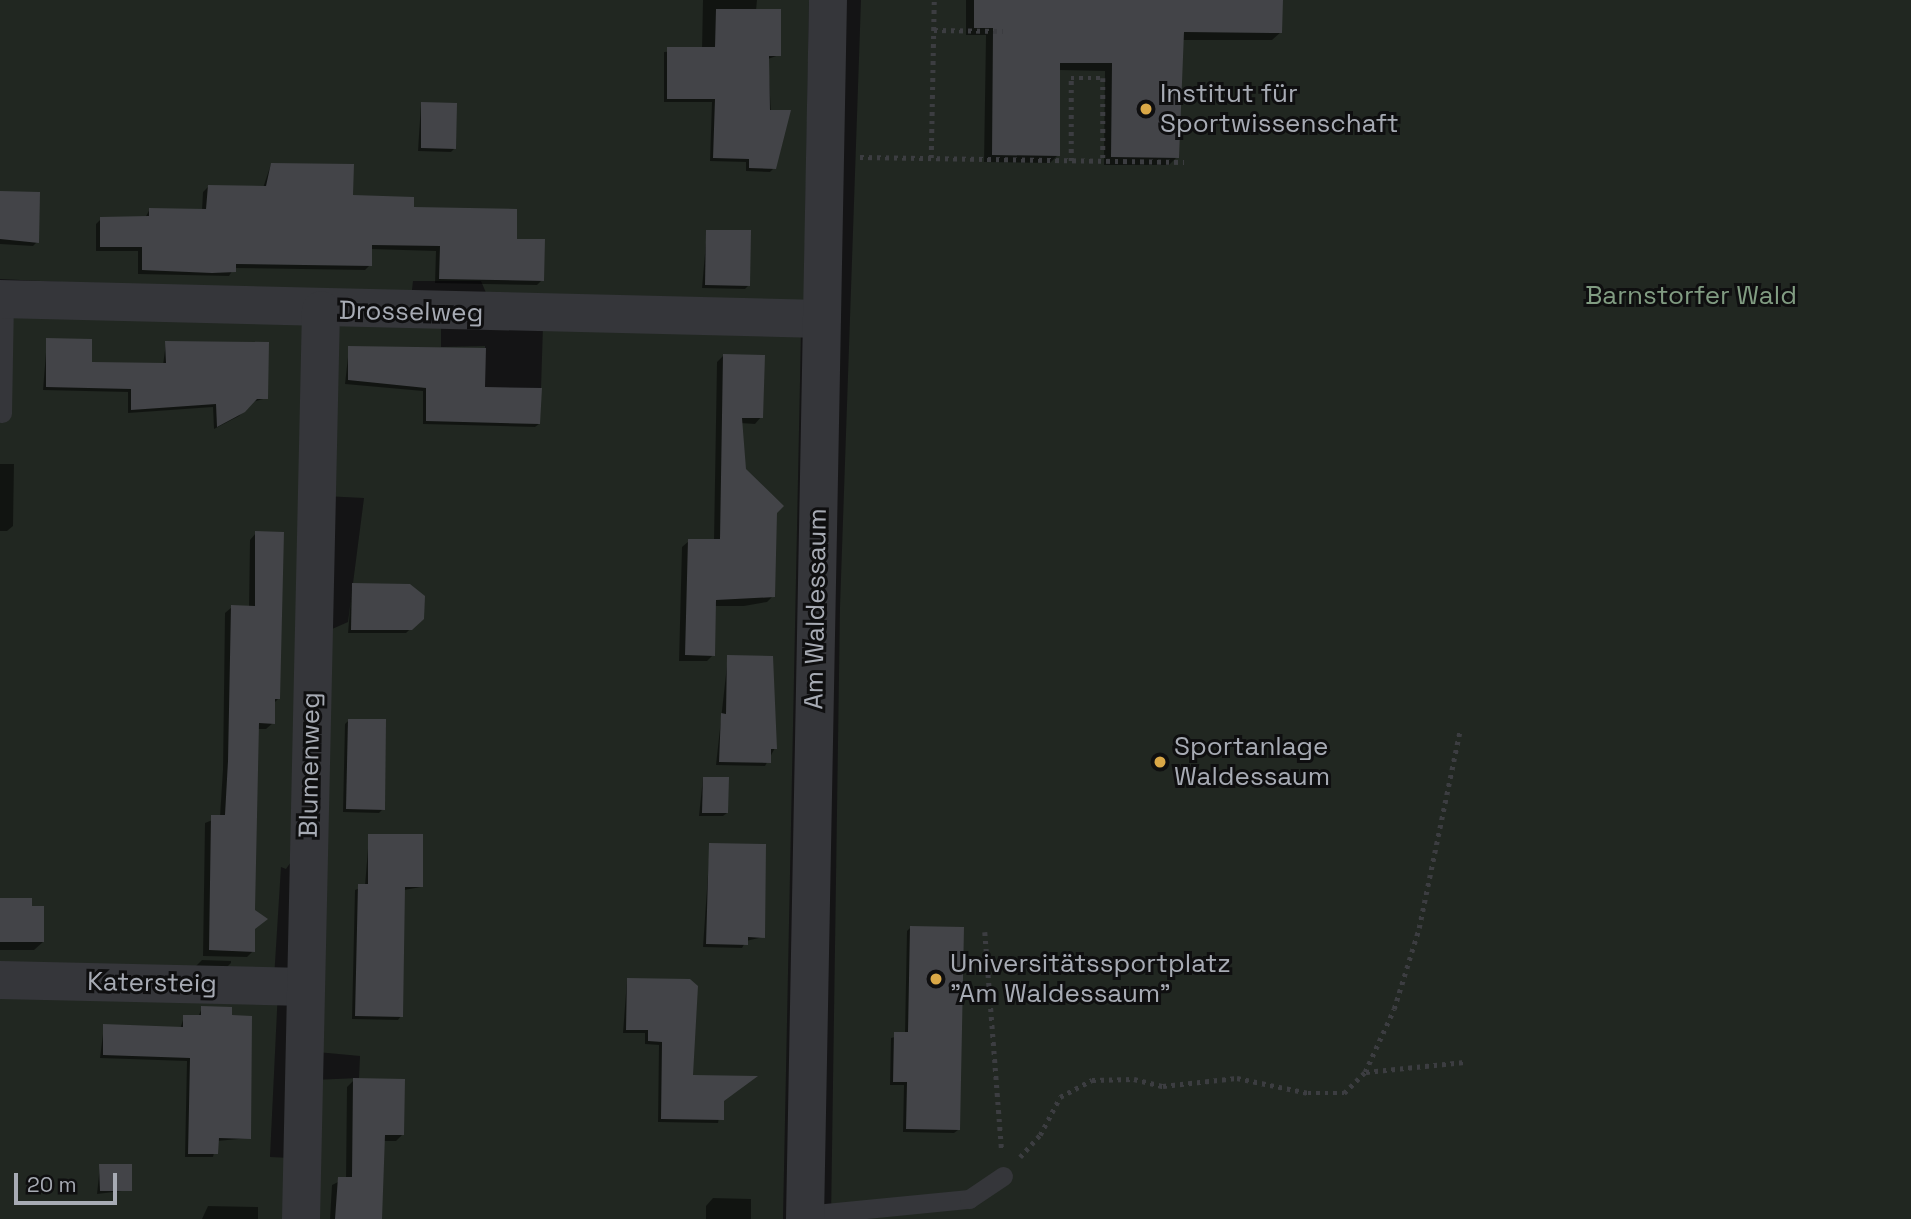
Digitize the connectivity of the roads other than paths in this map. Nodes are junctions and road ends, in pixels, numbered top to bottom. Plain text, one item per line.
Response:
1 (828, 0) edge
2 (2, 299) edge
3 (321, 310) junction
4 (822, 319) junction
5 (2, 413) dead end
6 (0, 980) edge
7 (305, 986) junction
8 (1003, 1176) road end
9 (805, 1217) edge
10 (301, 1219) edge

1 - 4 street, Am Waldessaum
2 - 3 street, Drosselweg
2 - 5 lane
3 - 4 street, Drosselweg
3 - 7 street, Blumenweg
4 - 9 street, Am Waldessaum
6 - 7 street, Katersteig
7 - 10 street, Blumenweg
8 - 9 lane

